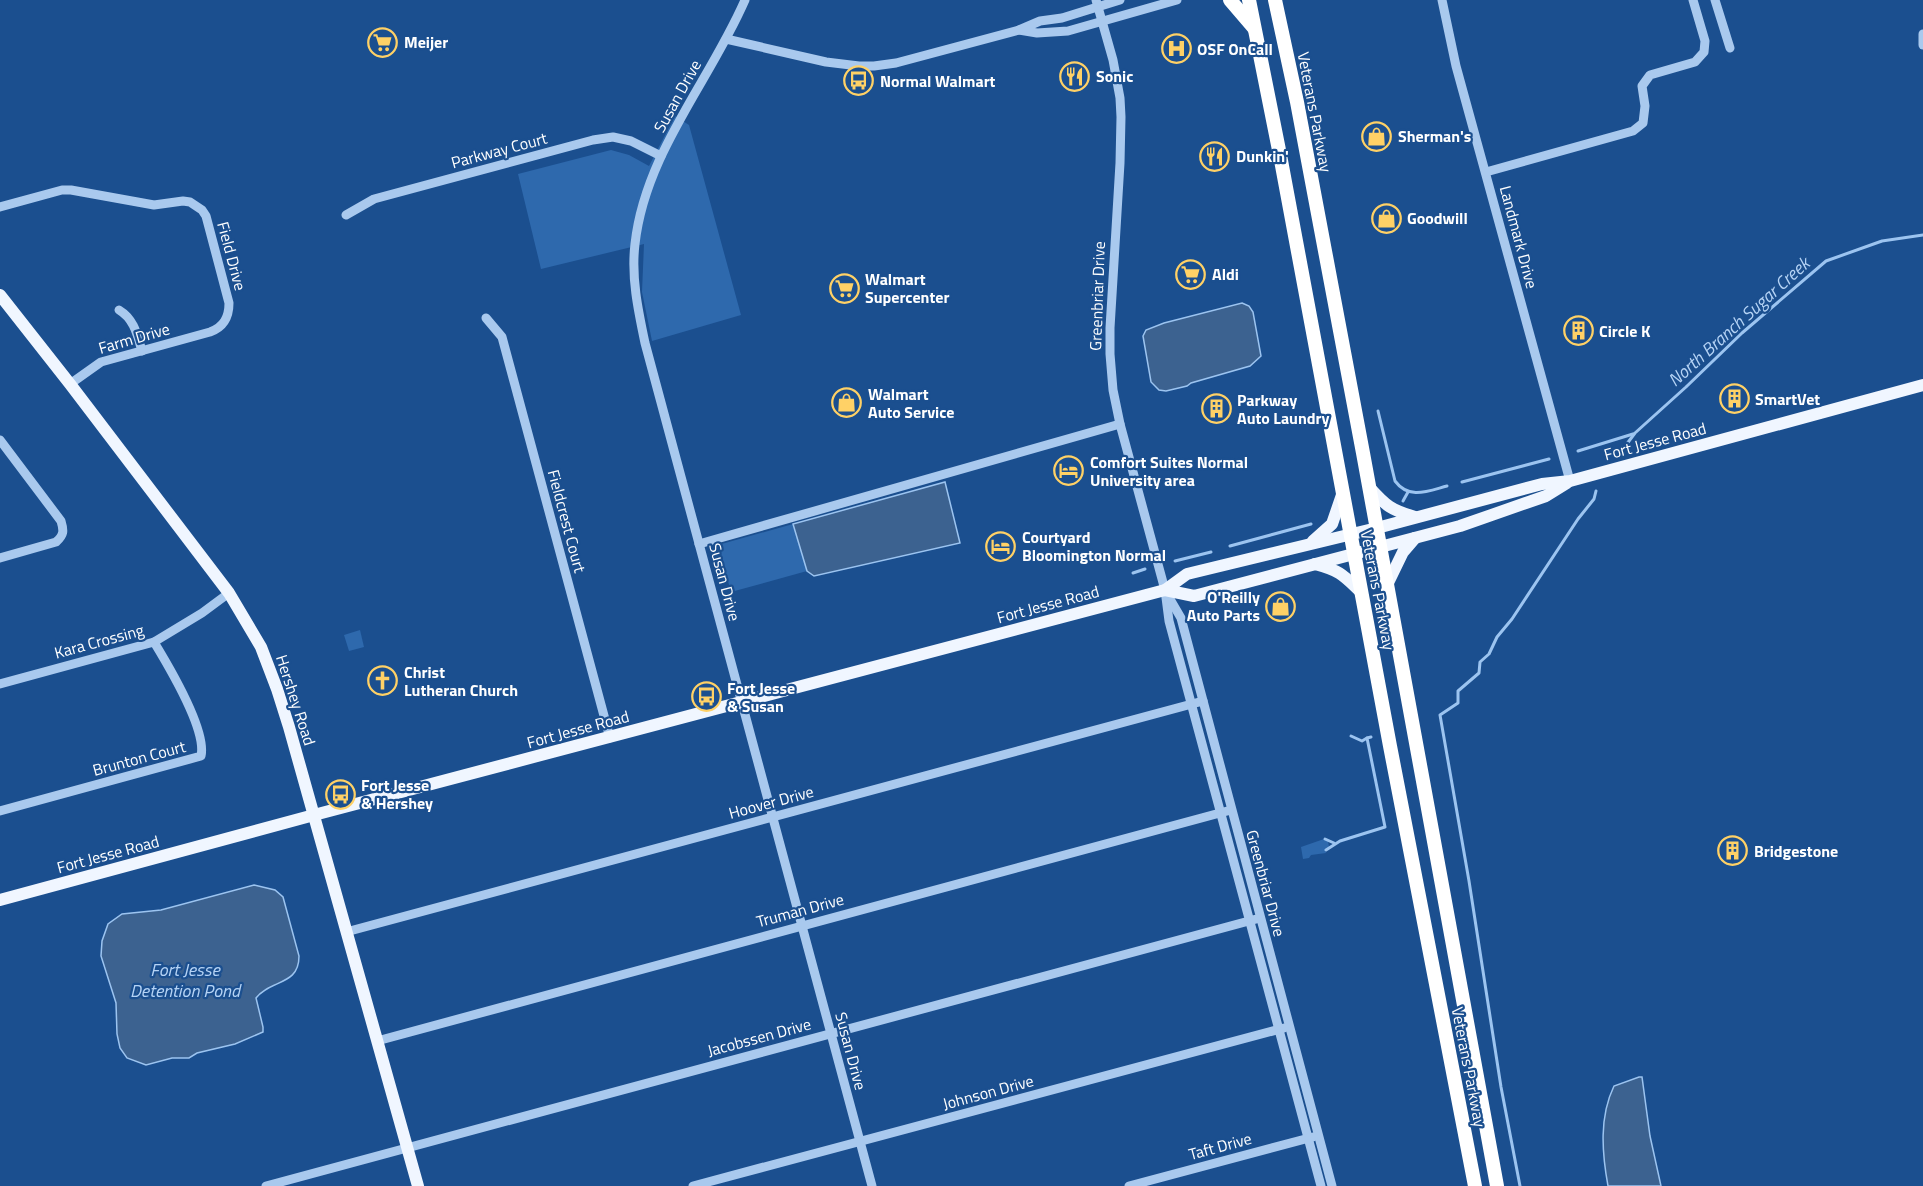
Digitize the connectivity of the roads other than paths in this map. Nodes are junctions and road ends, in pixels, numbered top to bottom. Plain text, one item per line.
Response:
1 (745, 0) edge
2 (1120, 0) edge
3 (1177, 0) edge
4 (1230, 0) edge
5 (1249, 0) edge
6 (1275, 0) edge
7 (1286, 0) edge
8 (1442, 0) edge
9 (1693, 0) edge
10 (1715, 0) edge
11 (1097, 3) edge
12 (1102, 21) junction
13 (1282, 28) junction
14 (1019, 30) junction
15 (1255, 30) junction
16 (1923, 34) edge
17 (726, 39) junction
18 (1923, 45) edge
19 (1730, 48) dead end
20 (661, 156) junction
21 (1486, 172) junction
22 (0, 207) edge
23 (346, 215) dead end
24 (0, 295) edge
25 (119, 310) dead end
26 (486, 318) dead end
27 (210, 332) joint
28 (142, 351) junction
29 (70, 384) junction
30 (1923, 385) edge
31 (1120, 424) junction
32 (0, 440) edge
33 (1570, 481) junction
34 (1369, 487) junction
35 (1343, 492) junction
36 (1416, 517) junction
37 (1377, 528) junction
38 (1351, 534) junction
39 (1415, 538) junction
40 (1310, 543) junction
41 (699, 544) junction
42 (1380, 548) junction
43 (1355, 553) junction
44 (0, 558) edge
45 (1314, 564) junction
46 (1387, 585) junction
47 (1165, 590) junction
48 (229, 593) junction
49 (1362, 593) junction
50 (154, 642) junction
51 (0, 684) edge
52 (1203, 701) junction
53 (742, 702) junction
54 (1191, 704) junction
55 (610, 738) junction
56 (1231, 810) junction
57 (0, 811) edge
58 (1221, 813) junction
59 (314, 815) junction
60 (773, 817) junction
61 (0, 900) edge
62 (1255, 919) junction
63 (802, 925) junction
64 (346, 932) junction
65 (1289, 1026) junction
66 (1279, 1029) junction
67 (831, 1034) junction
68 (377, 1041) junction
69 (1318, 1136) junction
70 (1308, 1138) junction
71 (860, 1141) junction
72 (407, 1148) junction
73 (266, 1186) edge
74 (418, 1186) edge
75 (693, 1186) edge
76 (872, 1186) edge
77 (1129, 1186) edge
78 (1321, 1186) edge
79 (1332, 1186) edge
80 (1475, 1186) edge
81 (1497, 1186) edge

1 - 17 street, Susan Drive
2 - 11 street
3 - 12 street
4 - 15 highway
5 - 15 highway, Veterans Parkway
6 - 13 highway, Veterans Parkway
7 - 13 highway
8 - 21 street, Landmark Drive
9 - 21 street
10 - 19 street
11 - 12 street, Greenbriar Drive
11 - 14 street
12 - 14 street
12 - 31 street, Greenbriar Drive
13 - 34 highway, Veterans Parkway
14 - 17 street
15 - 35 highway, Veterans Parkway
16 - 18 street
17 - 20 street, Susan Drive
20 - 23 street, Parkway Court
20 - 41 street, Susan Drive
21 - 33 street, Landmark Drive
22 - 27 street, Field Drive
24 - 29 main road, Hershey Road
25 - 28 street
26 - 55 street, Fieldcrest Court
27 - 28 street, Farm Drive
28 - 29 street, Farm Drive
29 - 48 main road, Hershey Road
30 - 33 main road, Fort Jesse Road
31 - 41 street
31 - 47 street, Greenbriar Drive
32 - 44 street
33 - 36 main road, Fort Jesse Road
33 - 39 main road, Fort Jesse Road
34 - 36 main road
34 - 37 highway, Veterans Parkway
35 - 38 highway, Veterans Parkway
35 - 40 main road
36 - 37 main road, Fort Jesse Road
37 - 38 main road, Fort Jesse Road
37 - 42 highway, Veterans Parkway
38 - 40 main road, Fort Jesse Road
38 - 43 highway, Veterans Parkway
39 - 42 main road, Fort Jesse Road
39 - 46 main road
40 - 47 main road, Fort Jesse Road
41 - 53 street, Susan Drive
42 - 43 main road, Fort Jesse Road
42 - 46 highway, Veterans Parkway
43 - 45 main road, Fort Jesse Road
43 - 49 highway, Veterans Parkway
45 - 47 main road, Fort Jesse Road
45 - 49 main road
46 - 81 highway, Veterans Parkway
47 - 52 street, Greenbriar Drive
47 - 53 main road, Fort Jesse Road
47 - 54 street, Greenbriar Drive
48 - 50 street, Kara Crossing
48 - 59 main road, Hershey Road
49 - 80 highway, Veterans Parkway
50 - 51 street, Kara Crossing
50 - 57 street, Brunton Court
52 - 54 street, Hoover Drive
52 - 56 street, Greenbriar Drive
53 - 55 main road, Fort Jesse Road
53 - 60 street, Susan Drive
54 - 58 street, Greenbriar Drive
54 - 60 street, Hoover Drive
55 - 59 main road, Fort Jesse Road
56 - 58 street, Truman Drive
56 - 62 street, Greenbriar Drive
58 - 62 street, Greenbriar Drive
58 - 63 street, Truman Drive
59 - 61 main road, Fort Jesse Road
59 - 64 main road, Hershey Road
60 - 63 street, Susan Drive
60 - 64 street, Hoover Drive
62 - 65 street, Greenbriar Drive
62 - 66 street, Greenbriar Drive
62 - 67 street, Jacobssen Drive
63 - 67 street, Susan Drive
63 - 68 street, Truman Drive
64 - 68 main road, Hershey Road
65 - 66 street, Johnson Drive
65 - 69 street, Greenbriar Drive
66 - 70 street, Greenbriar Drive
66 - 71 street, Johnson Drive
67 - 71 street, Susan Drive
67 - 72 street, Jacobssen Drive
68 - 72 main road, Hershey Road
69 - 70 street, Taft Drive
69 - 79 street, Greenbriar Drive
70 - 77 street, Taft Drive
70 - 78 street, Greenbriar Drive
71 - 75 street, Johnson Drive
71 - 76 street, Susan Drive
72 - 73 street, Jacobssen Drive
72 - 74 main road, Hershey Road

